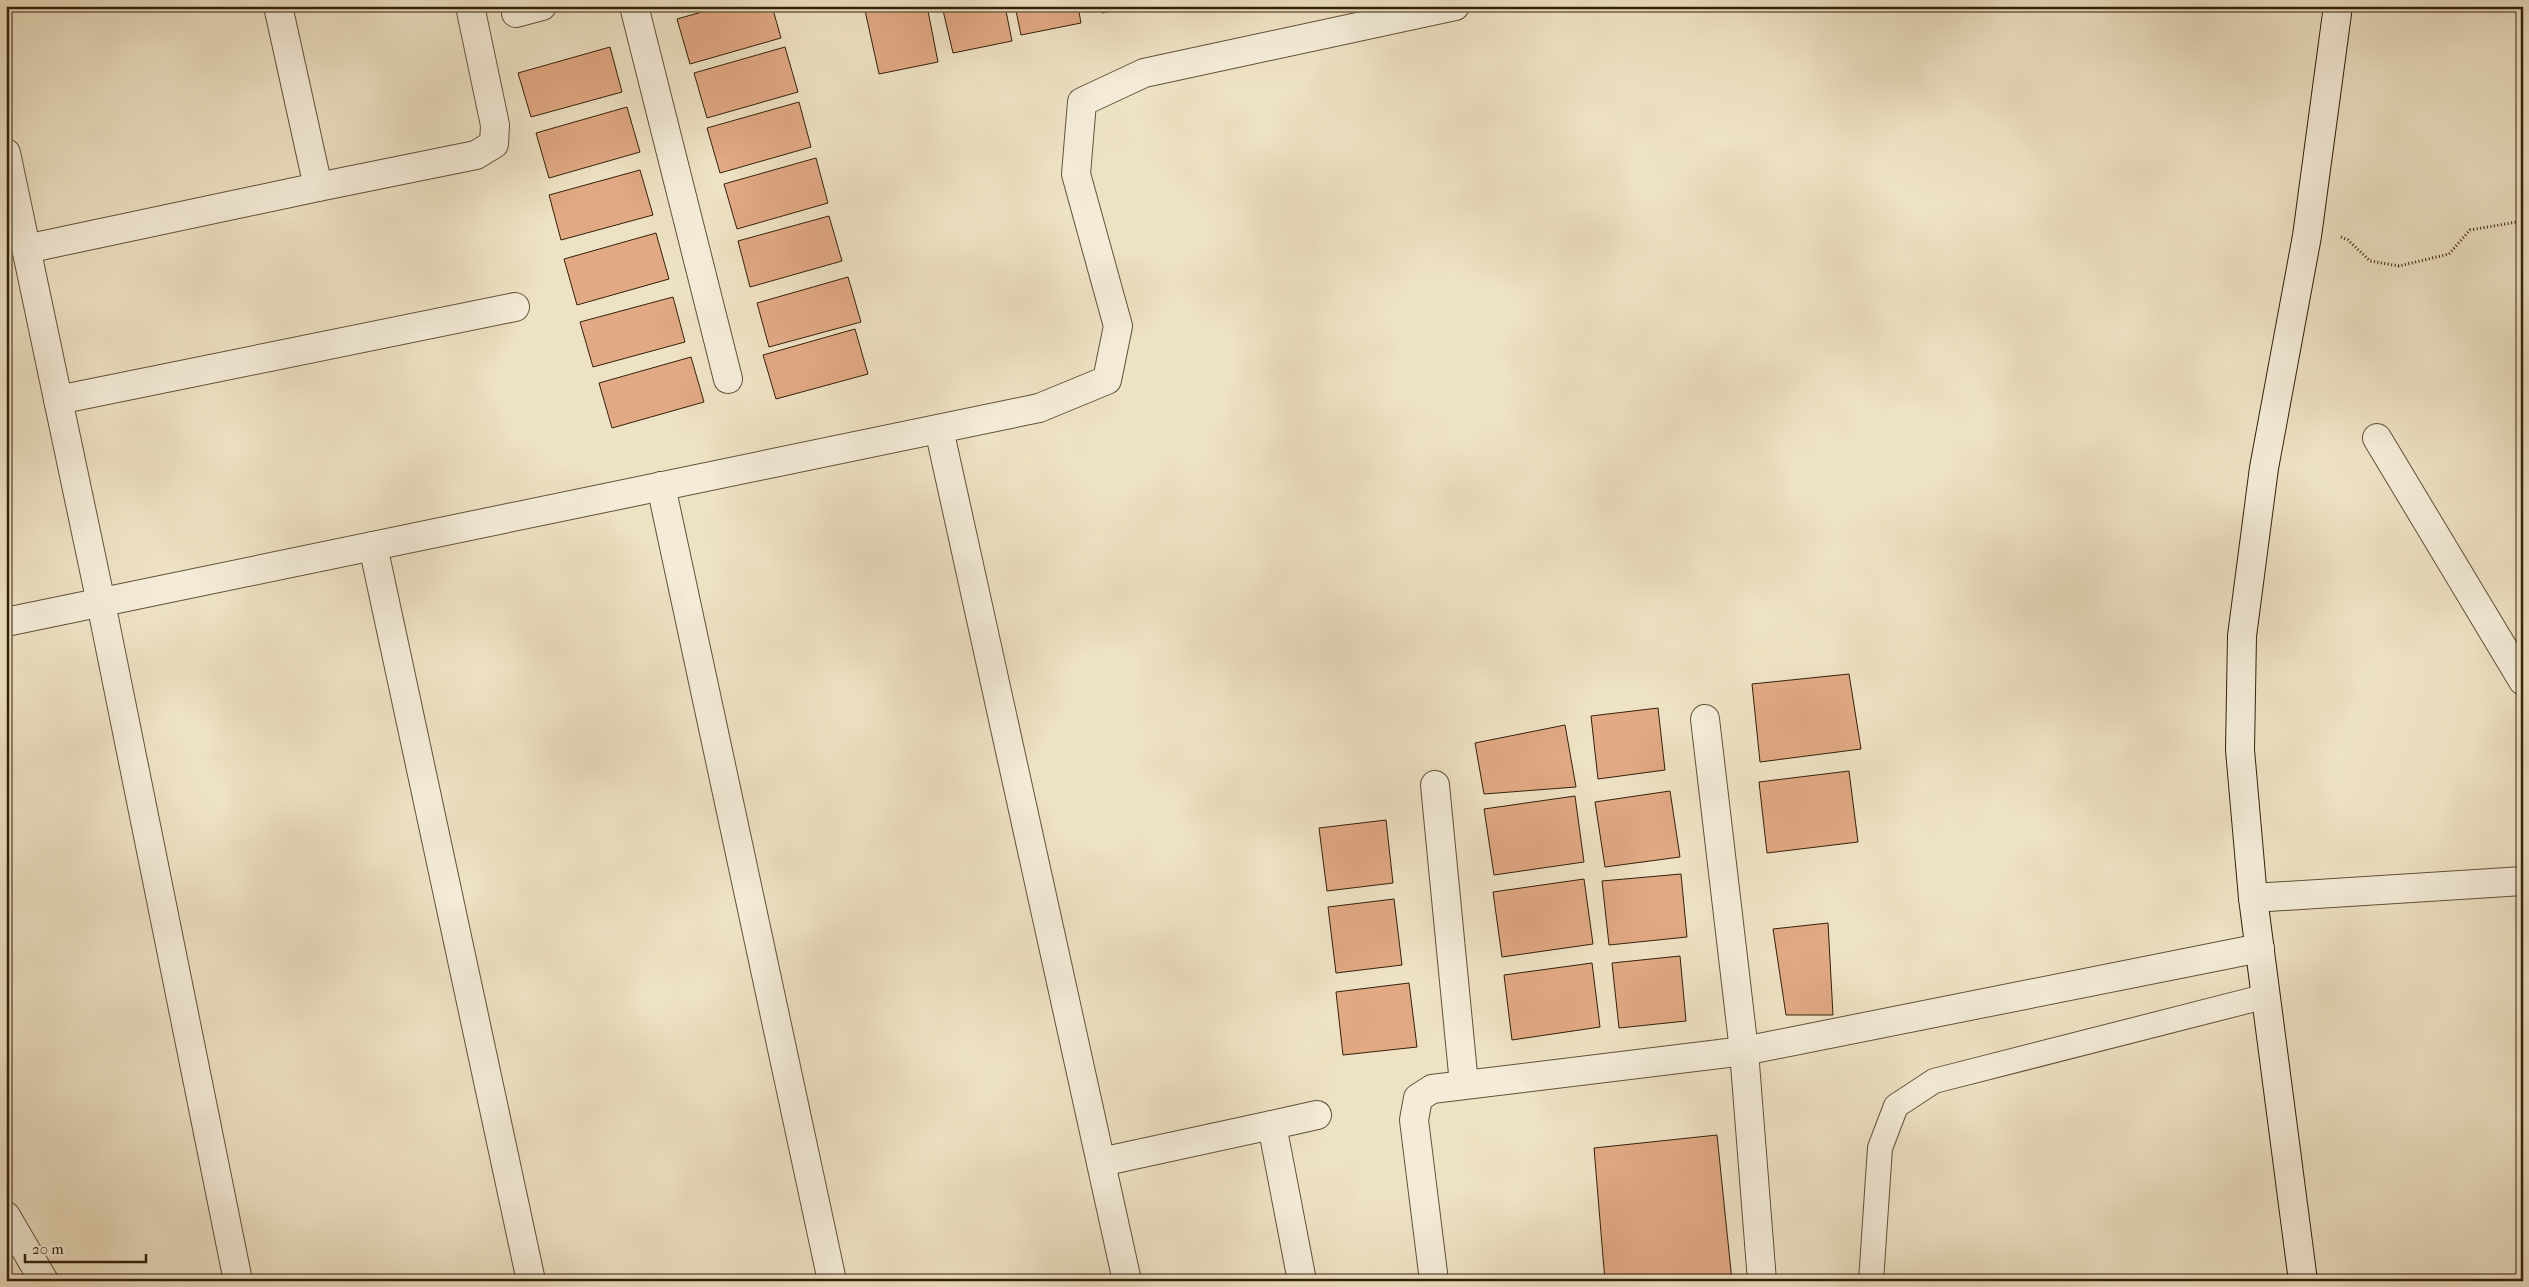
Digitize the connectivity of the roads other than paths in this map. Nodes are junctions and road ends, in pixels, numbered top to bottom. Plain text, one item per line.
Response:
1 (278, 6) edge
2 (470, 6) edge
3 (634, 6) edge
4 (1456, 6) edge
5 (2338, 6) edge
6 (6, 153) edge
7 (318, 187) junction
8 (26, 249) junction
9 (516, 307) dead end
10 (728, 379) dead end
11 (58, 400) junction
12 (939, 429) junction
13 (2377, 438) dead end
14 (661, 486) junction
15 (373, 546) junction
16 (101, 602) junction
17 (6, 622) edge
18 (2523, 681) edge
19 (1705, 719) dead end
20 (1435, 785) dead end
21 (2523, 881) edge
22 (2253, 898) junction
23 (2260, 948) junction
24 (2267, 996) junction
25 (1744, 1051) junction
26 (1464, 1084) junction
27 (1317, 1115) dead end
28 (1272, 1125) junction
29 (1102, 1162) junction
30 (6, 1216) edge
31 (44, 1281) edge
32 (238, 1281) edge
33 (531, 1281) edge
34 (832, 1281) edge
35 (1127, 1281) edge
36 (1302, 1281) edge
37 (1434, 1281) edge
38 (1762, 1281) edge
39 (1871, 1281) edge
40 (2303, 1281) edge

1 - 7 street
2 - 7 street
3 - 10 street
4 - 12 street
5 - 22 street
6 - 8 street
7 - 8 street
8 - 11 street
9 - 11 street
11 - 16 street
12 - 14 street
12 - 29 street
13 - 18 street
14 - 15 street
14 - 34 street
15 - 16 street
15 - 33 street
16 - 17 street
16 - 32 street
19 - 25 street
20 - 26 street
21 - 22 street
22 - 23 street
23 - 24 street
23 - 25 street
24 - 39 lane
24 - 40 street
25 - 26 street
25 - 38 street
26 - 37 street
27 - 28 street
28 - 29 street
28 - 36 street
29 - 35 street
30 - 31 street

